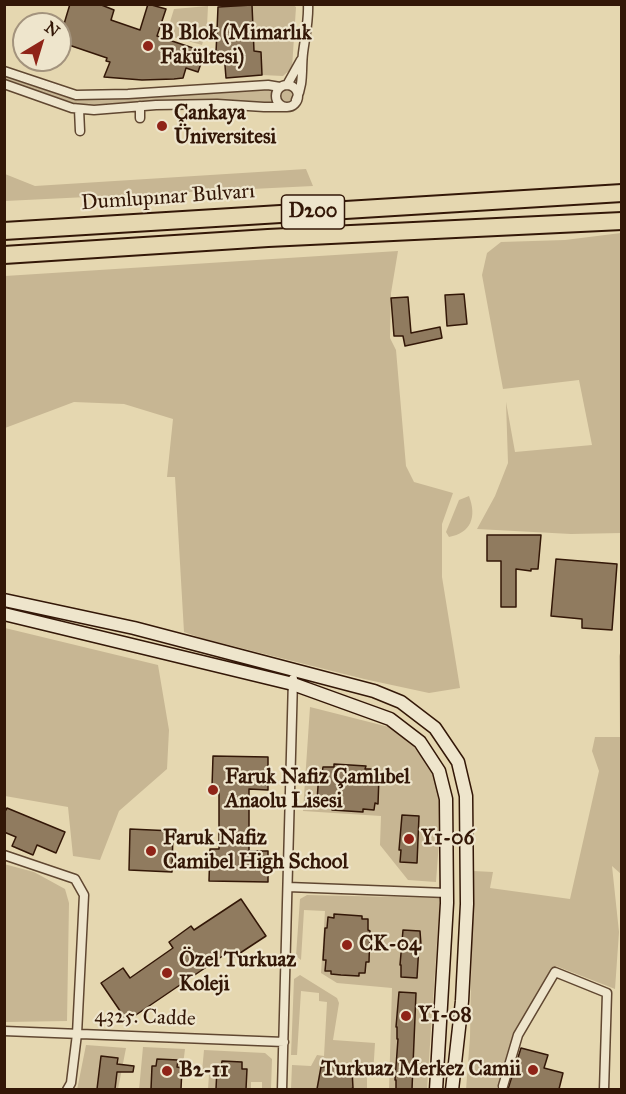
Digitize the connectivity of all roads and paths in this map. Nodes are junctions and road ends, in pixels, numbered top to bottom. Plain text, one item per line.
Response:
1 (308, 4) edge
2 (303, 57) junction
3 (4, 71) edge
4 (4, 84) edge
5 (284, 86) junction
6 (296, 100) junction
7 (140, 106) junction
8 (285, 107) junction
9 (80, 109) junction
10 (140, 118) dead end
11 (80, 132) dead end
12 (621, 193) edge
13 (621, 221) edge
14 (4, 231) edge
15 (4, 255) edge
16 (4, 600) edge
17 (4, 614) edge
18 (293, 670) junction
19 (293, 684) junction
20 (4, 855) edge
21 (288, 887) junction
22 (447, 893) junction
23 (4, 1031) edge
24 (77, 1034) junction
25 (284, 1042) junction
26 (503, 1086) dead end
27 (68, 1089) edge
28 (282, 1089) edge
29 (436, 1089) edge
30 (452, 1089) edge
31 (604, 1089) edge

1 - 2 street
2 - 5 street
2 - 6 street
3 - 5 street
4 - 9 street
5 - 6 street
5 - 8 street
6 - 8 street
7 - 8 street
7 - 9 street
7 - 10 street
9 - 11 street
12 - 14 highway, Dumlupınar Bulvarı / D200
13 - 15 highway, D200
16 - 18 street
17 - 19 street
18 - 19 street
18 - 30 street
19 - 21 street
19 - 22 street
20 - 24 street
21 - 22 street
21 - 25 street
22 - 29 street
23 - 24 street, 4325. Cadde
24 - 25 street, 4325. Cadde
24 - 27 street
25 - 28 street
26 - 31 street

